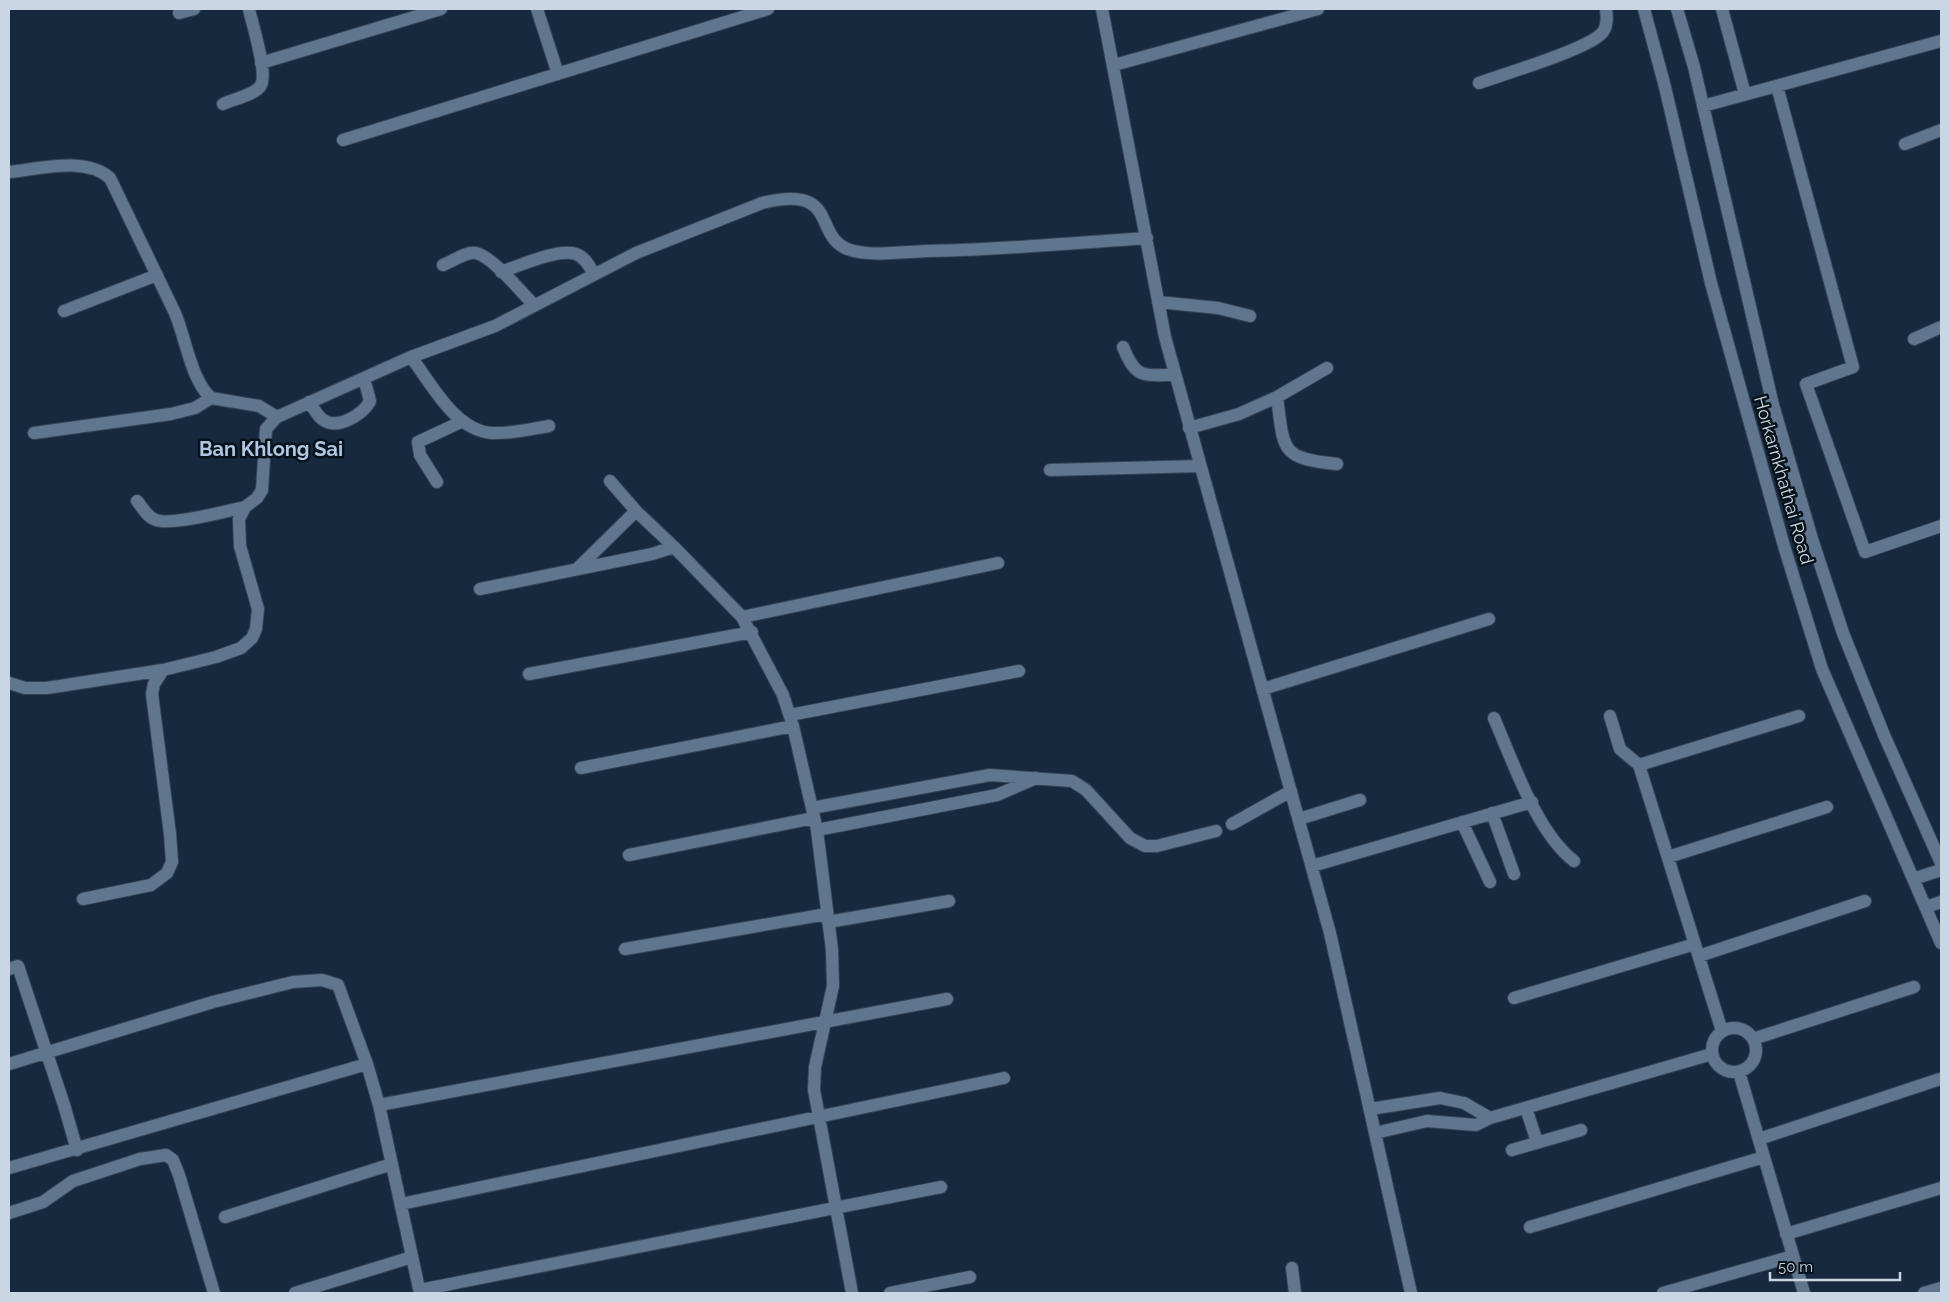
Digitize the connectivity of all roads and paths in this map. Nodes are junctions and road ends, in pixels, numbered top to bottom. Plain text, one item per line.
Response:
1 (194, 9) edge
2 (249, 9) edge
3 (441, 9) edge
4 (537, 9) edge
5 (768, 9) edge
6 (1102, 9) edge
7 (1318, 9) edge
8 (1606, 9) edge
9 (1644, 9) edge
10 (1677, 9) edge
11 (1722, 9) edge
12 (179, 13) dead end
13 (1941, 41) edge
14 (261, 63) junction
15 (1114, 65) junction
16 (558, 74) junction
17 (1479, 83) dead end
18 (1777, 86) junction
19 (1745, 94) junction
20 (223, 104) dead end
21 (1703, 106) junction
22 (1941, 130) edge
23 (343, 140) dead end
24 (1905, 144) dead end
25 (9, 172) edge
26 (1147, 238) junction
27 (443, 266) dead end
28 (501, 272) junction
29 (594, 274) junction
30 (157, 275) junction
31 (1158, 302) junction
32 (534, 305) junction
33 (64, 311) dead end
34 (1250, 316) dead end
35 (1941, 327) edge
36 (1914, 339) dead end
37 (1123, 347) dead end
38 (411, 357) junction
39 (1327, 368) dead end
40 (1175, 375) junction
41 (364, 378) junction
42 (211, 398) junction
43 (1276, 398) junction
44 (309, 402) junction
45 (277, 417) junction
46 (463, 421) junction
47 (549, 426) dead end
48 (1189, 428) junction
49 (34, 432) dead end
50 (1338, 464) dead end
51 (1200, 466) junction
52 (1050, 470) dead end
53 (610, 481) dead end
54 (437, 482) dead end
55 (137, 501) dead end
56 (245, 507) junction
57 (636, 511) junction
58 (1941, 526) edge
59 (674, 547) junction
60 (998, 563) dead end
61 (578, 568) junction
62 (480, 589) dead end
63 (742, 616) junction
64 (1489, 619) dead end
65 (752, 632) junction
66 (163, 670) junction
67 (1019, 671) dead end
68 (529, 674) dead end
69 (9, 682) edge
70 (1263, 689) junction
71 (1610, 716) dead end
72 (1799, 716) dead end
73 (1494, 718) dead end
74 (792, 721) junction
75 (1639, 766) junction
76 (581, 768) dead end
77 (1036, 778) junction
78 (937, 784) junction
79 (1291, 791) junction
80 (1360, 800) dead end
81 (1532, 802) junction
82 (942, 806) junction
83 (1827, 808) dead end
84 (1492, 814) junction
85 (814, 819) junction
86 (1299, 819) junction
87 (1462, 822) junction
88 (1232, 824) dead end
89 (1216, 831) dead end
90 (629, 856) dead end
91 (1668, 858) junction
92 (1574, 862) dead end
93 (1941, 863) edge
94 (1312, 866) junction
95 (1941, 870) edge
96 (1514, 874) dead end
97 (1913, 879) junction
98 (1490, 882) dead end
99 (83, 899) dead end
100 (948, 901) dead end
101 (1865, 901) dead end
102 (1941, 902) edge
103 (1926, 908) junction
104 (828, 918) junction
105 (1941, 943) edge
106 (1695, 944) junction
107 (625, 949) dead end
108 (1699, 956) junction
109 (9, 969) edge
110 (1914, 987) dead end
111 (1514, 998) dead end
112 (947, 999) dead end
113 (824, 1023) junction
114 (1722, 1031) junction
115 (1753, 1039) junction
116 (46, 1053) junction
117 (1712, 1054) junction
118 (9, 1064) edge
119 (367, 1064) junction
120 (1739, 1072) junction
121 (1004, 1078) dead end
122 (1940, 1079) edge
123 (378, 1105) junction
124 (1526, 1108) junction
125 (1370, 1109) junction
126 (818, 1117) junction
127 (1490, 1118) junction
128 (1581, 1130) dead end
129 (1375, 1133) junction
130 (1759, 1139) junction
131 (1537, 1142) junction
132 (77, 1150) junction
133 (1512, 1150) dead end
134 (1764, 1157) junction
135 (392, 1164) junction
136 (9, 1168) edge
137 (941, 1187) dead end
138 (1941, 1188) edge
139 (401, 1204) junction
140 (835, 1208) junction
141 (9, 1213) edge
142 (226, 1217) dead end
143 (1530, 1227) dead end
144 (1786, 1234) junction
145 (1793, 1256) junction
146 (412, 1257) junction
147 (1292, 1268) dead end
148 (970, 1277) dead end
149 (1941, 1288) edge
150 (420, 1292) edge
151 (214, 1293) edge
152 (295, 1293) edge
153 (852, 1293) edge
154 (890, 1293) edge
155 (1295, 1293) edge
156 (1411, 1293) edge
157 (1663, 1293) edge
158 (1804, 1293) edge
159 (1924, 1293) edge

1 - 12 street
2 - 14 street
3 - 14 street
4 - 16 street
5 - 16 street
6 - 15 street
7 - 15 street
8 - 17 street
9 - 97 street, Horkarnkhathai Road
10 - 21 street, Horkarnkhathai Road
11 - 19 street
13 - 18 street
14 - 20 street
15 - 26 street
16 - 23 street
18 - 19 street
18 - 58 street
19 - 21 street
21 - 93 street, Horkarnkhathai Road
22 - 24 street
25 - 30 street
26 - 29 street
26 - 31 street
27 - 28 street
28 - 29 street
28 - 32 street
29 - 32 street
30 - 33 street
30 - 42 street
31 - 34 street
31 - 40 street
32 - 38 street
35 - 36 street
37 - 40 street
38 - 41 street
38 - 46 street
39 - 43 street
40 - 48 street
41 - 44 street
41 - 44 street
42 - 45 street
42 - 49 street
43 - 48 street
43 - 50 street
44 - 45 street
45 - 56 street
46 - 47 street
46 - 54 street
48 - 51 street
51 - 52 street
51 - 70 street
53 - 57 street
55 - 56 street
56 - 66 street
57 - 59 street
57 - 61 street
59 - 61 street
59 - 63 street
60 - 63 street
61 - 62 street
63 - 65 street
64 - 70 street
65 - 68 street
65 - 74 street
66 - 69 street
66 - 99 street
67 - 74 street
70 - 79 street
71 - 75 street
72 - 75 street
73 - 81 street
74 - 76 street
74 - 85 street
75 - 91 street
77 - 78 street
77 - 82 street
77 - 89 street
78 - 82 street
78 - 85 street
79 - 86 street
79 - 88 street
80 - 86 street
81 - 84 street
81 - 92 street
82 - 85 street
83 - 91 street
84 - 87 street
84 - 96 street
85 - 90 street
85 - 104 street
86 - 94 street
87 - 94 street
87 - 98 street
91 - 106 street
94 - 125 street
95 - 97 street
97 - 103 street, Horkarnkhathai Road
100 - 104 street
101 - 108 street
102 - 103 street
103 - 105 street, Horkarnkhathai Road
104 - 107 street
104 - 113 street
106 - 108 street
106 - 111 street
108 - 114 street
109 - 116 street
110 - 115 street
112 - 113 street
113 - 123 street
113 - 126 street
114 - 115 street
114 - 117 street
115 - 120 street
116 - 118 street
116 - 119 street
116 - 132 street
117 - 120 street
117 - 124 street
119 - 123 street
119 - 132 street
120 - 130 street
121 - 126 street
122 - 130 street
123 - 135 street
124 - 127 street
124 - 131 street
125 - 127 street
125 - 129 street
126 - 139 street
126 - 140 street
127 - 129 street
128 - 131 street
129 - 156 street
130 - 134 street
131 - 133 street
132 - 136 street
134 - 143 street
134 - 144 street
135 - 139 street
135 - 142 street
137 - 140 street
138 - 144 street
139 - 146 street
140 - 150 street
140 - 153 street
141 - 151 street
144 - 145 street
145 - 157 street
145 - 158 street
146 - 150 street
146 - 152 street
147 - 155 street
148 - 154 street
149 - 159 street

